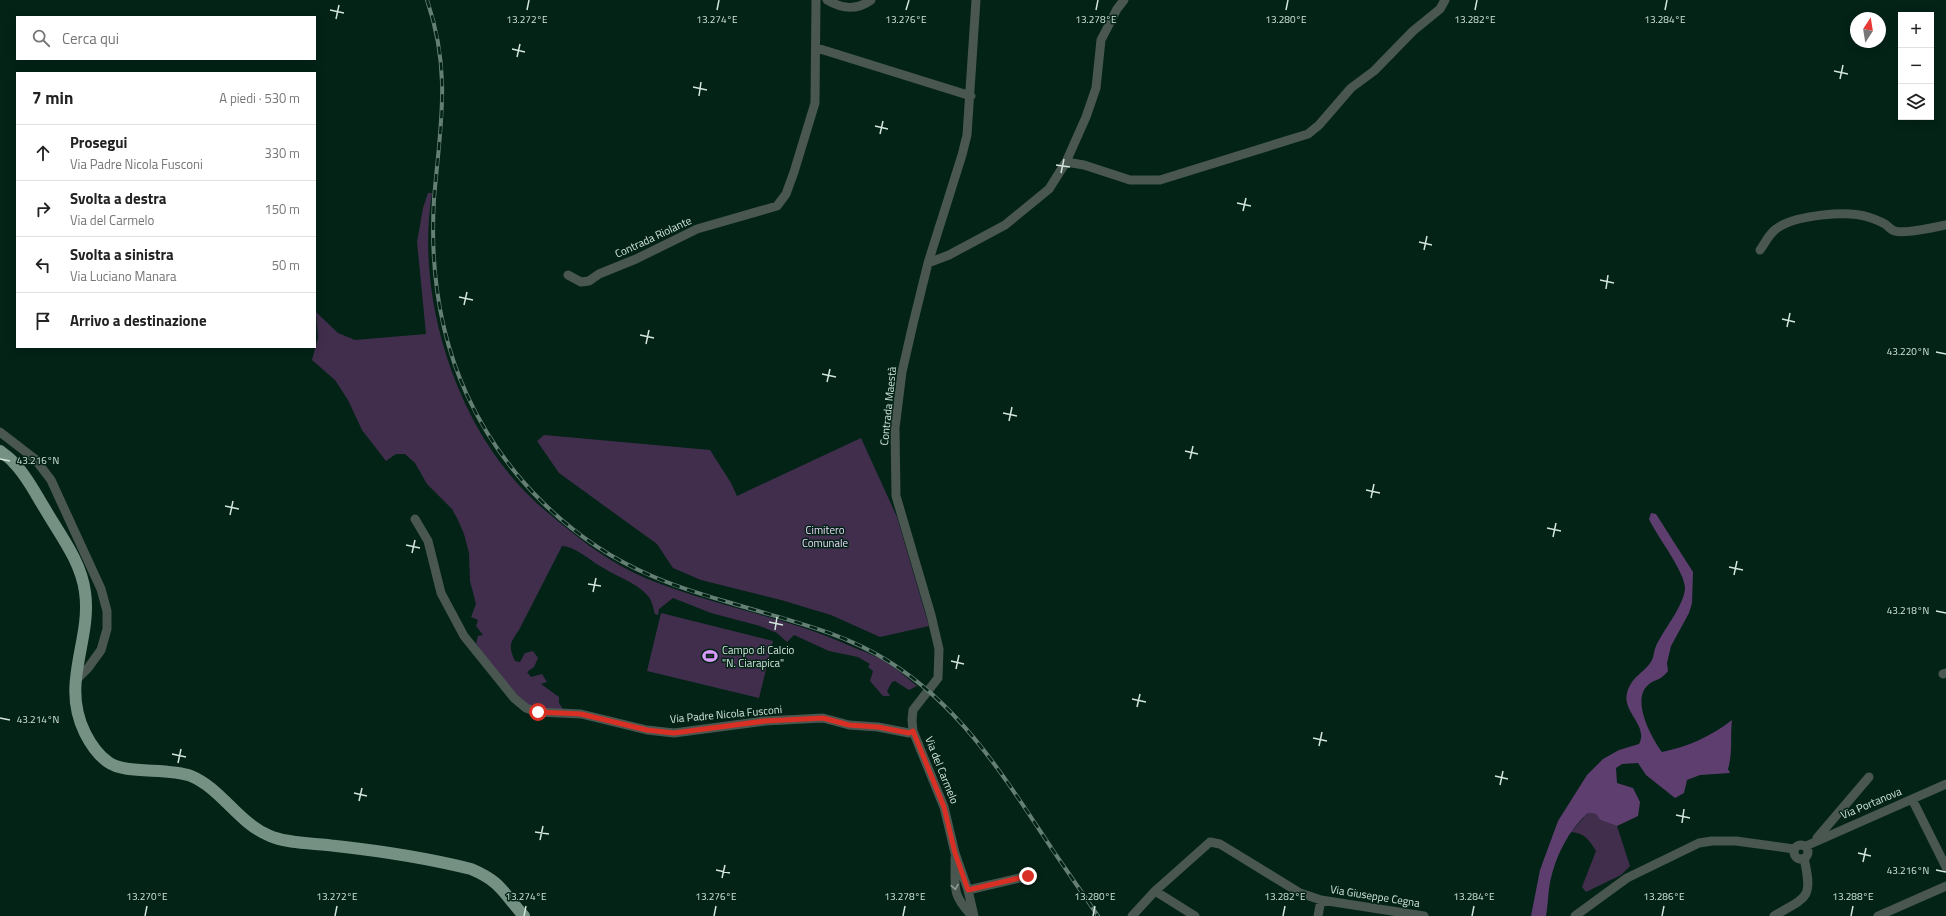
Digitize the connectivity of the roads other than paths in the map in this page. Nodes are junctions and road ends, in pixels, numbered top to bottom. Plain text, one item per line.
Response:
1 (816, 0) edge
2 (826, 0) edge
3 (871, 0) edge
4 (976, 0) edge
5 (1124, 0) edge
6 (1445, 0) edge
7 (817, 48) junction
8 (971, 96) junction
9 (1066, 162) junction
10 (1946, 224) edge
11 (1760, 250) dead end
12 (928, 263) junction
13 (568, 275) dead end
14 (0, 432) edge
15 (0, 451) edge
16 (415, 519) dead end
17 (74, 682) junction
18 (933, 684) joint
19 (913, 731) junction
20 (1869, 777) dead end
21 (1946, 784) edge
22 (1912, 799) junction
23 (1815, 841) junction
24 (1806, 846) junction
25 (1794, 849) junction
26 (955, 853) junction
27 (1804, 858) junction
28 (1946, 867) edge
29 (1028, 876) dead end
30 (1946, 886) edge
31 (968, 890) junction
32 (1155, 891) junction
33 (1321, 900) junction
34 (524, 916) edge
35 (973, 916) edge
36 (1132, 916) edge
37 (1195, 916) edge
38 (1318, 916) edge
39 (1424, 916) edge
40 (1575, 916) edge
41 (1774, 916) edge
42 (1878, 916) edge

1 - 7 street, Contrada Riolante
2 - 3 street
4 - 8 street
5 - 9 street
6 - 9 street
7 - 8 street
7 - 13 street, Contrada Riolante
8 - 12 street, Contrada Maestà
9 - 12 street
10 - 11 street
12 - 18 street, Contrada Maestà
14 - 17 street
15 - 17 main road
16 - 19 street, Via Padre Nicola Fusconi
17 - 34 main road
18 - 19 street, Via del Carmelo
19 - 26 street, Via del Carmelo
20 - 23 street
21 - 22 street, Via Portanova
22 - 23 street, Via Portanova
22 - 28 street
23 - 24 street, Via Portanova
24 - 25 street, Via Portanova
24 - 27 street
25 - 27 street
25 - 40 street
26 - 31 street, Via del Carmelo
26 -> 35 street, Via del Carmelo
27 - 41 street
29 - 31 street
30 - 42 street
31 - 35 street, Via del Carmelo
32 - 33 street, Via Giuseppe Cegna
32 - 36 street
32 - 37 street
33 - 38 street
33 - 39 street, Via Giuseppe Cegna

